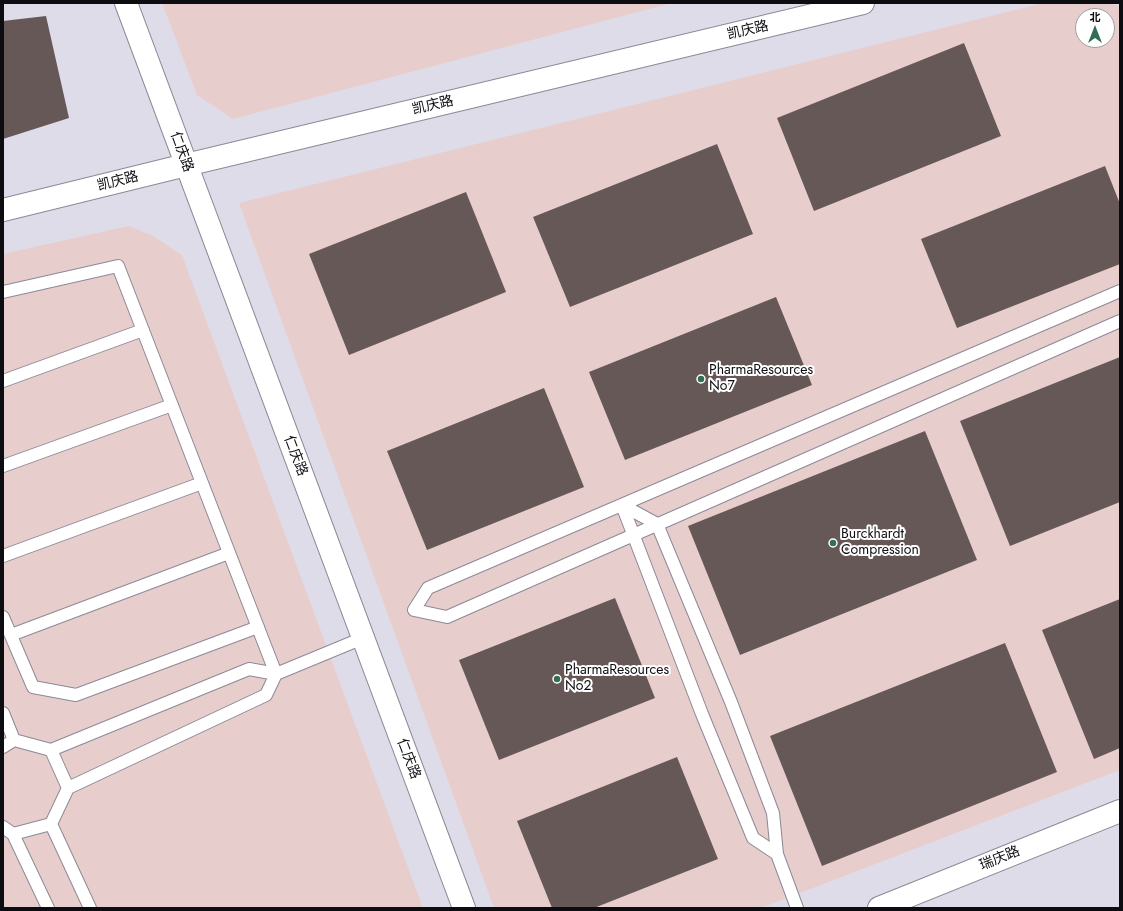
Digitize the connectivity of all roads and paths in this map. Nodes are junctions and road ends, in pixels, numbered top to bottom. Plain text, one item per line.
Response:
1 (126, 3) edge
2 (863, 3) edge
3 (186, 165) junction
4 (3, 210) edge
5 (1120, 291) edge
6 (3, 292) edge
7 (1120, 321) edge
8 (143, 330) junction
9 (3, 381) edge
10 (172, 405) junction
11 (3, 466) edge
12 (202, 484) junction
13 (622, 505) junction
14 (657, 524) junction
15 (633, 534) junction
16 (229, 553) junction
17 (3, 556) edge
18 (3, 617) edge
19 (258, 627) junction
20 (10, 635) junction
21 (363, 638) junction
22 (276, 674) junction
23 (3, 713) edge
24 (14, 740) junction
25 (3, 747) edge
26 (51, 750) junction
27 (68, 788) junction
28 (1120, 811) edge
29 (51, 824) junction
30 (8, 830) edge
31 (777, 854) junction
32 (48, 908) edge
33 (90, 908) edge
34 (464, 908) edge
35 (797, 908) edge
36 (880, 908) edge

1 - 3 street, 仁庆路
2 - 3 street, 凯庆路
3 - 4 street, 凯庆路
3 - 21 street, 仁庆路
5 - 13 lane
6 - 8 lane
7 - 14 lane
8 - 9 lane
8 - 10 lane
10 - 11 lane
10 - 12 lane
12 - 16 lane
12 - 17 lane
13 - 14 lane
13 - 15 lane
13 - 15 lane
14 - 15 lane
14 - 31 lane
15 - 31 lane
16 - 19 lane
16 - 20 lane
18 - 20 lane
19 - 20 lane
19 - 22 lane
21 - 22 lane
21 - 34 street, 仁庆路
22 - 26 lane
22 - 27 lane
23 - 24 lane
24 - 25 lane
24 - 26 lane
26 - 27 lane
27 - 29 lane
28 - 36 street, 瑞庆路
29 - 30 lane
29 - 33 lane
30 - 32 lane
31 - 35 lane

